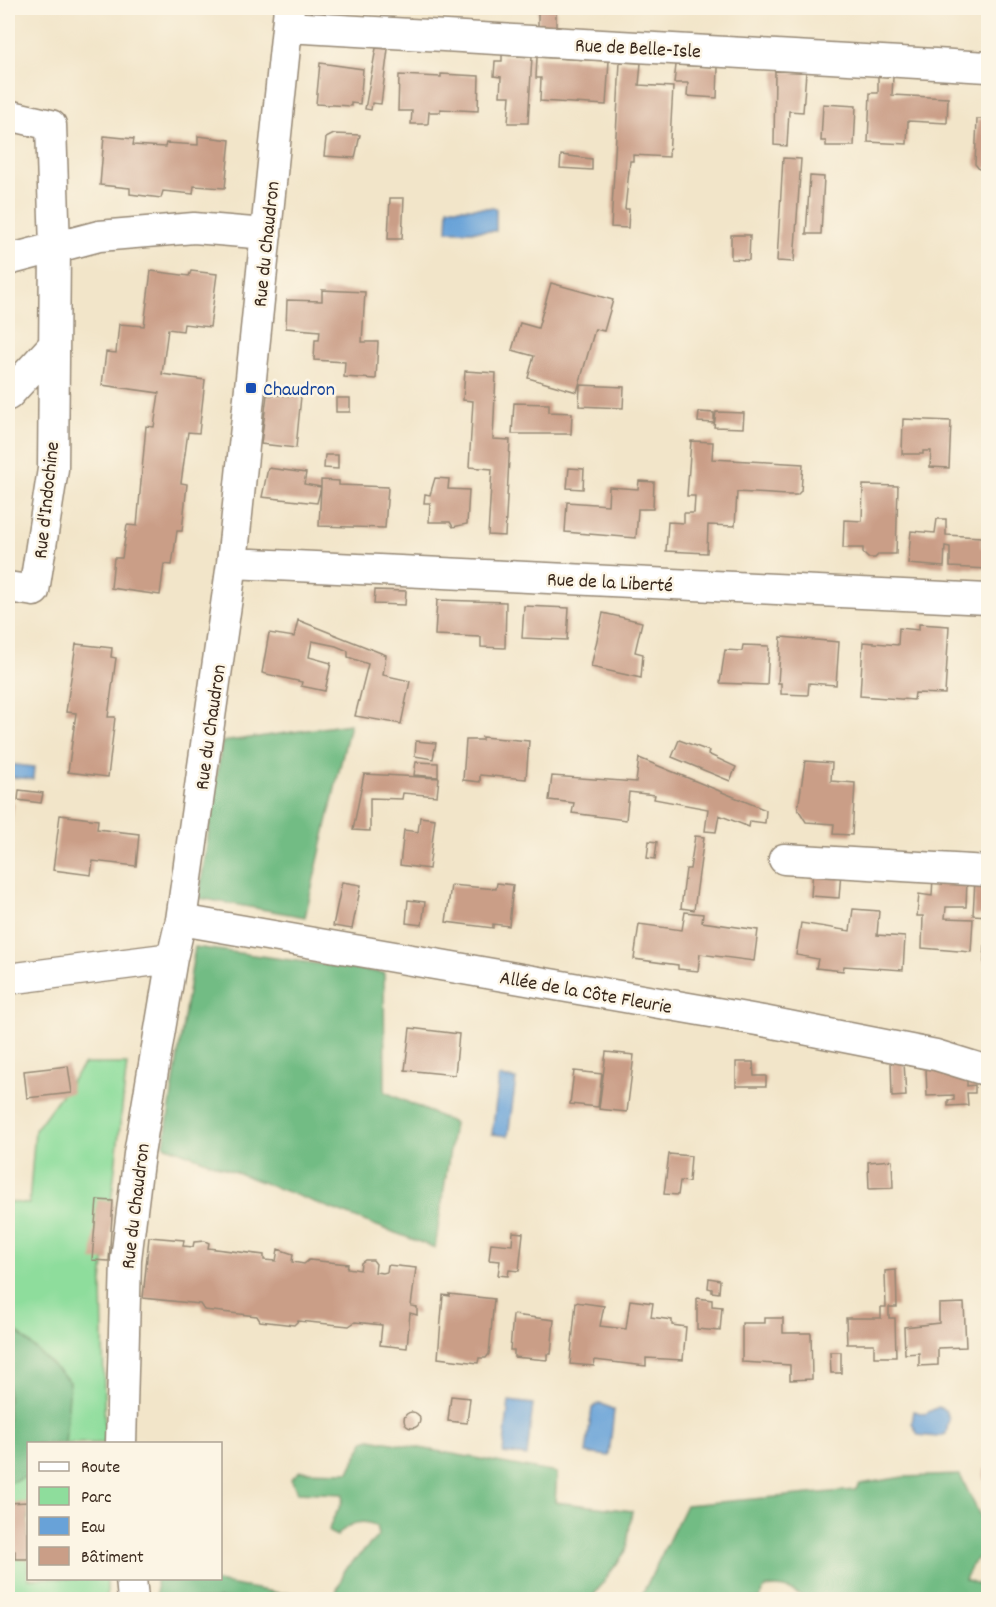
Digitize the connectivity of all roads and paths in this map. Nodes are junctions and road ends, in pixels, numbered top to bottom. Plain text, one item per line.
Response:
1 (288, 17) edge
2 (988, 67) edge
3 (8, 116) edge
4 (266, 234) junction
5 (55, 248) junction
6 (8, 260) edge
7 (53, 346) junction
8 (8, 395) edge
9 (232, 563) junction
10 (8, 587) edge
11 (988, 599) edge
12 (784, 859) dead end
13 (988, 871) edge
14 (181, 920) junction
15 (171, 958) junction
16 (8, 979) edge
17 (988, 1071) edge
18 (120, 1442) edge
19 (131, 1580) edge
20 (133, 1599) edge

1 - 2 street, Rue de Belle-Isle
1 - 4 street, Rue du Chaudron
3 - 5 street, Rue d'Indochine
4 - 5 street
4 - 9 street, Rue du Chaudron
5 - 6 street
5 - 7 street, Rue d'Indochine
7 - 8 street
7 - 10 street, Rue d'Indochine
9 - 11 street, Rue de la Liberté
9 - 14 street, Rue du Chaudron
12 - 13 street
14 - 15 street, Rue du Chaudron
14 - 17 street, Allée de la Côte Fleurie
15 - 16 street
15 - 18 street, Rue du Chaudron
19 - 20 street

